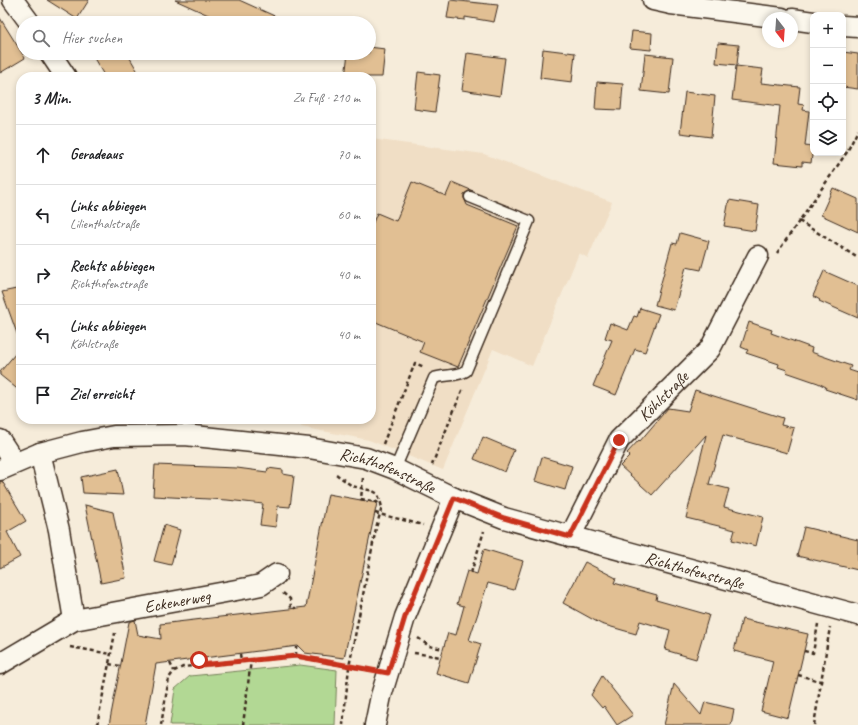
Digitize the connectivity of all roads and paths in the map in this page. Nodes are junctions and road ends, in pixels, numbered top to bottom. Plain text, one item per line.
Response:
1 (14, 0) edge
2 (653, 0) edge
3 (762, 15) edge
4 (25, 16) edge
5 (798, 20) edge
6 (810, 22) edge
7 (846, 26) edge
8 (858, 27) edge
9 (55, 60) edge
10 (63, 72) edge
11 (858, 130) edge
12 (470, 197) dead end
13 (799, 220) junction
14 (758, 256) joint
15 (858, 258) edge
16 (443, 375) junction
17 (146, 427) edge
18 (0, 440) edge
19 (40, 453) junction
20 (377, 461) junction
21 (7, 467) edge
22 (395, 469) junction
23 (334, 473) dead end
24 (363, 479) dead end
25 (424, 484) junction
26 (362, 488) junction
27 (454, 498) junction
28 (382, 506) junction
29 (375, 513) dead end
30 (380, 514) junction
31 (440, 530) junction
32 (570, 537) junction
33 (482, 538) dead end
34 (472, 573) dead end
35 (277, 574) dead end
36 (827, 607) junction
37 (858, 615) edge
38 (74, 620) junction
39 (402, 627) junction
40 (115, 633) dead end
41 (50, 634) junction
42 (296, 647) dead end
43 (443, 649) dead end
44 (804, 651) dead end
45 (394, 652) junction
46 (111, 654) junction
47 (240, 654) dead end
48 (296, 656) junction
49 (441, 657) dead end
50 (199, 660) dead end
51 (241, 660) junction
52 (251, 660) junction
53 (170, 663) dead end
54 (0, 664) edge
55 (109, 664) junction
56 (200, 665) junction
57 (120, 666) dead end
58 (349, 667) junction
59 (174, 672) junction
60 (388, 673) junction
61 (798, 676) dead end
62 (820, 681) junction
63 (97, 725) edge
64 (161, 725) edge
65 (243, 725) edge
66 (343, 725) edge
67 (374, 725) edge
68 (814, 725) edge

1 - 4 street
2 - 3 street
5 - 6 street
7 - 8 street
9 - 10 street
11 - 13 path
12 - 16 lane
13 - 14 path
13 - 15 path
14 - 32 street, Köhlstraße
16 - 20 path
16 - 22 lane
16 - 25 path
17 - 19 street, Richthofenstraße
17 - 20 street, Richthofenstraße
18 - 21 street
19 - 21 street, Richthofenstraße
19 - 38 street
20 - 22 street, Richthofenstraße
22 - 25 street, Richthofenstraße
23 - 26 path
24 - 26 path
25 - 27 street, Richthofenstraße
26 - 28 path
26 - 28 path
27 - 31 street
27 - 32 street, Richthofenstraße
28 - 30 path
29 - 30 path
30 - 31 path
30 - 58 path
31 - 39 street
32 - 36 street, Richthofenstraße
33 - 34 path
35 - 38 street, Eckenerweg
36 - 37 street, Richthofenstraße
36 - 44 path
36 - 62 path
38 - 41 street, Eckenerweg
39 - 43 path
39 - 45 street
40 - 46 path
41 - 46 path
41 - 54 street, Eckenerweg
42 - 48 path
45 - 49 path
45 - 60 street
46 - 55 path
47 - 51 path
48 - 52 path
48 - 58 path
50 - 56 path
51 - 52 path
51 - 56 path
52 - 65 path
53 - 59 path
55 - 57 path
55 - 63 path
56 - 59 path
58 - 60 path
58 - 66 path
59 - 64 path
60 - 67 street
61 - 62 path
62 - 68 path

